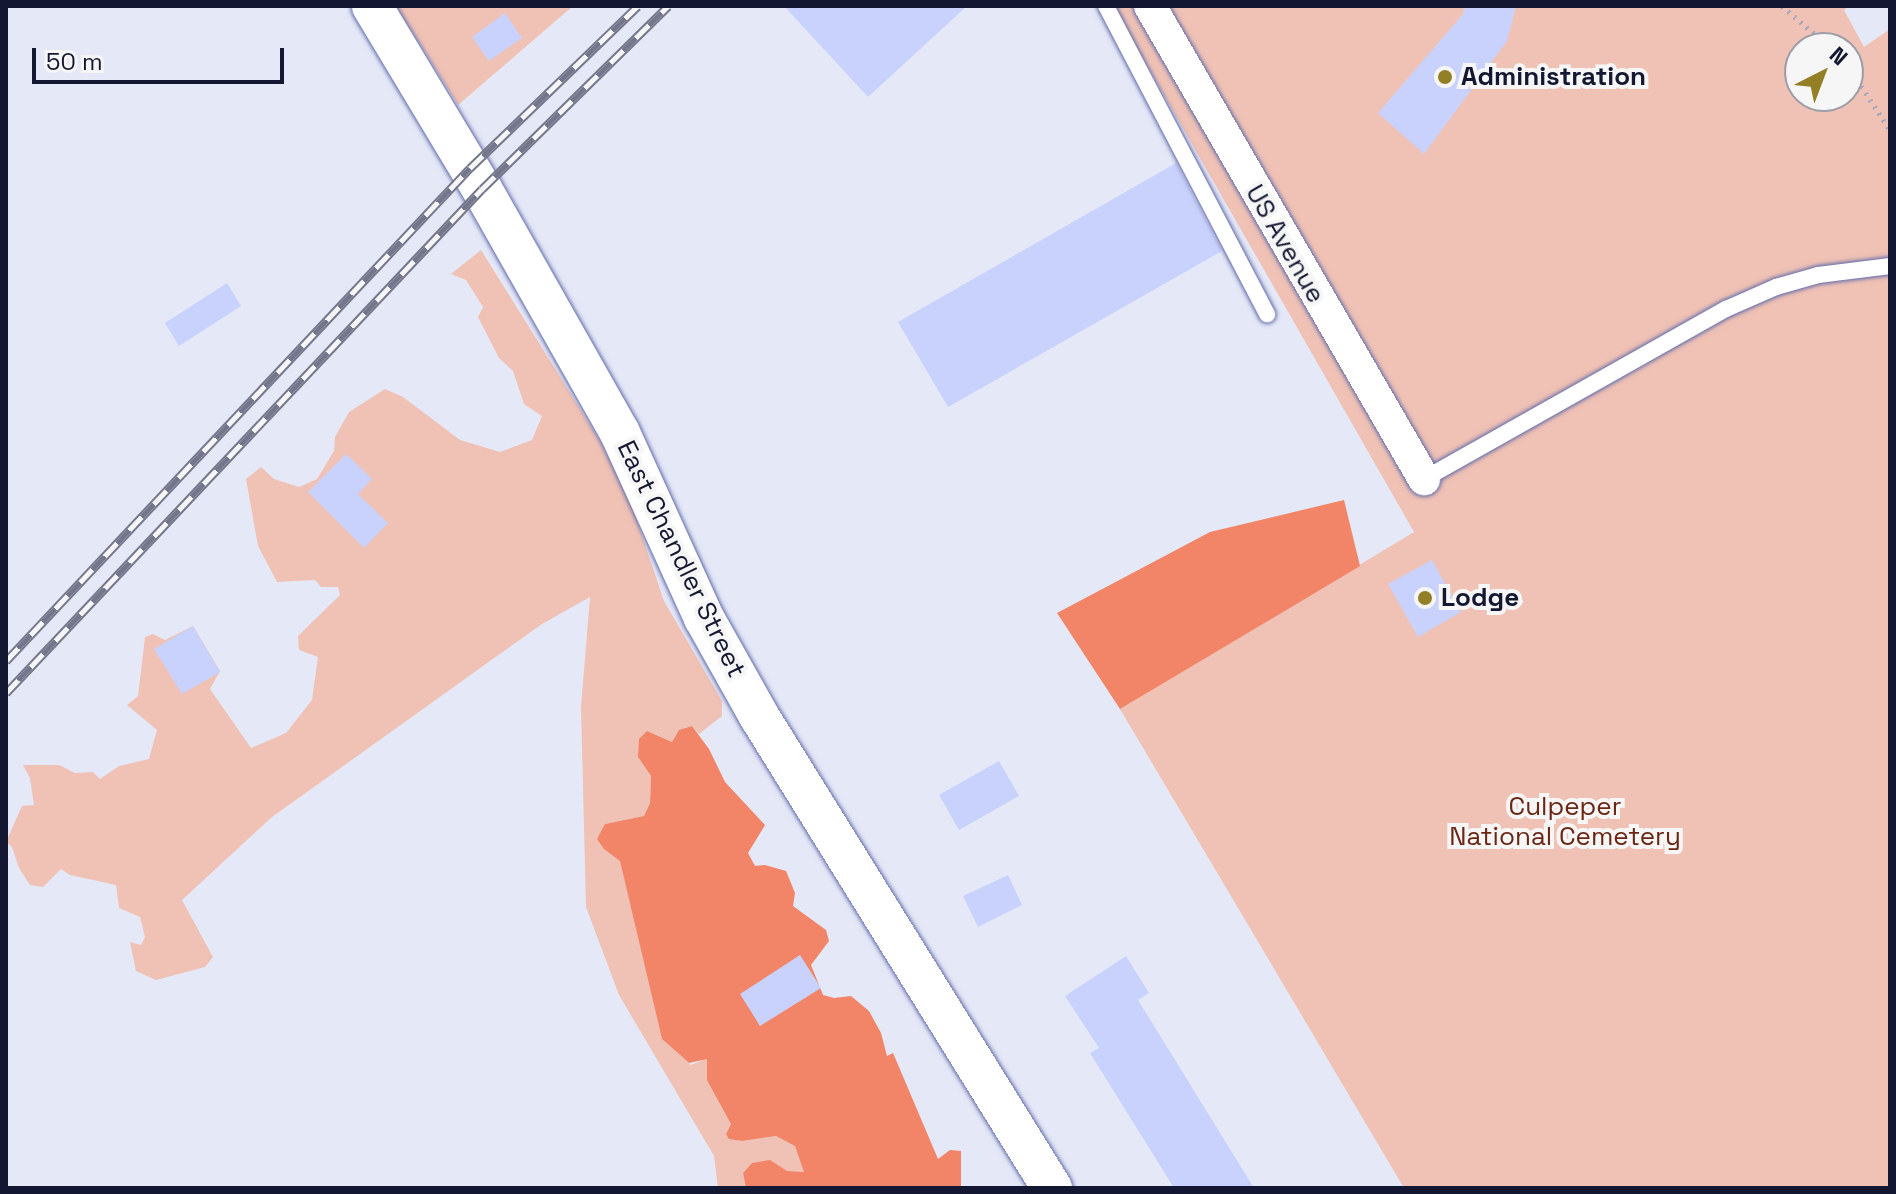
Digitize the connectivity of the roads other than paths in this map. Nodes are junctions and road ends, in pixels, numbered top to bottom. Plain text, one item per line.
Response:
1 (372, 6) edge
2 (1106, 6) edge
3 (1150, 6) edge
4 (1890, 266) edge
5 (1267, 314) dead end
6 (1424, 479) joint
7 (1052, 1188) edge

1 - 7 street, East Chandler Street
2 - 5 lane
3 - 6 street, US Avenue
4 - 6 lane

